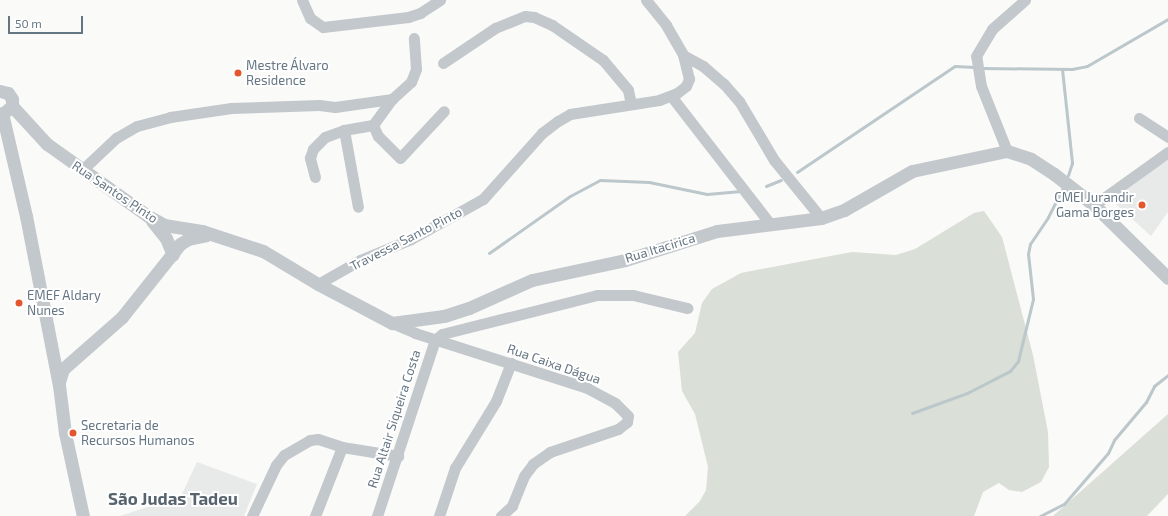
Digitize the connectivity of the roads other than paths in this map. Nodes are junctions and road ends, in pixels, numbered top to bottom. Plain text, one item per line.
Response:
1 (302, 0) edge
2 (440, 0) edge
3 (646, 0) edge
4 (1025, 0) edge
5 (414, 38) dead end
6 (682, 55) junction
7 (443, 63) dead end
8 (1, 89) edge
9 (671, 96) junction
10 (392, 99) junction
11 (631, 104) junction
12 (4, 110) edge
13 (444, 111) dead end
14 (1139, 118) dead end
15 (373, 125) junction
16 (344, 130) junction
17 (1168, 137) edge
18 (1007, 151) junction
19 (1168, 152) edge
20 (82, 170) junction
21 (314, 177) dead end
22 (1094, 206) junction
23 (358, 207) dead end
24 (148, 216) junction
25 (821, 218) junction
26 (771, 225) junction
27 (210, 234) junction
28 (172, 255) junction
29 (1168, 278) edge
30 (318, 284) junction
31 (687, 308) dead end
32 (392, 323) junction
33 (439, 337) junction
34 (52, 352) junction
35 (74, 359) junction
36 (511, 364) junction
37 (59, 386) junction
38 (342, 447) junction
39 (398, 456) junction
40 (84, 516) edge
41 (252, 516) edge
42 (315, 516) edge
43 (377, 516) edge
44 (439, 516) edge
45 (501, 516) edge

1 - 2 street
3 - 6 street, Travessa Santo Pinto
4 - 18 street
5 - 10 street
6 - 9 street, Travessa Santo Pinto
6 - 25 street
7 - 11 street
8 - 12 street
9 - 11 street, Travessa Santo Pinto
9 - 26 street
10 - 15 street
10 - 20 street
11 - 30 street, Travessa Santo Pinto
12 - 20 street, Rua Santos Pinto
12 - 34 street
13 - 15 street
14 - 17 street
15 - 16 street
16 - 21 street
16 - 23 street
18 - 22 street
18 - 25 street, Rua Itacirica
19 - 22 street
20 - 24 street, Rua Santos Pinto
22 - 29 street
24 - 27 street, Rua Santos Pinto
24 - 28 street
25 - 26 street, Rua Itacirica
26 - 32 street, Rua Itacirica
27 - 28 street
27 - 30 street
28 - 35 street
30 - 32 street
31 - 33 street
32 - 33 street, Rua Caixa Dágua
33 - 36 street, Rua Caixa Dágua
33 - 39 street, Rua Altair Siqueira Costa
34 - 35 street
34 - 37 street
35 - 37 street
36 - 44 street
36 - 45 street, Rua Caixa Dágua
37 - 40 street
38 - 39 street
38 - 41 street
38 - 42 street
39 - 43 street, Rua Altair Siqueira Costa

